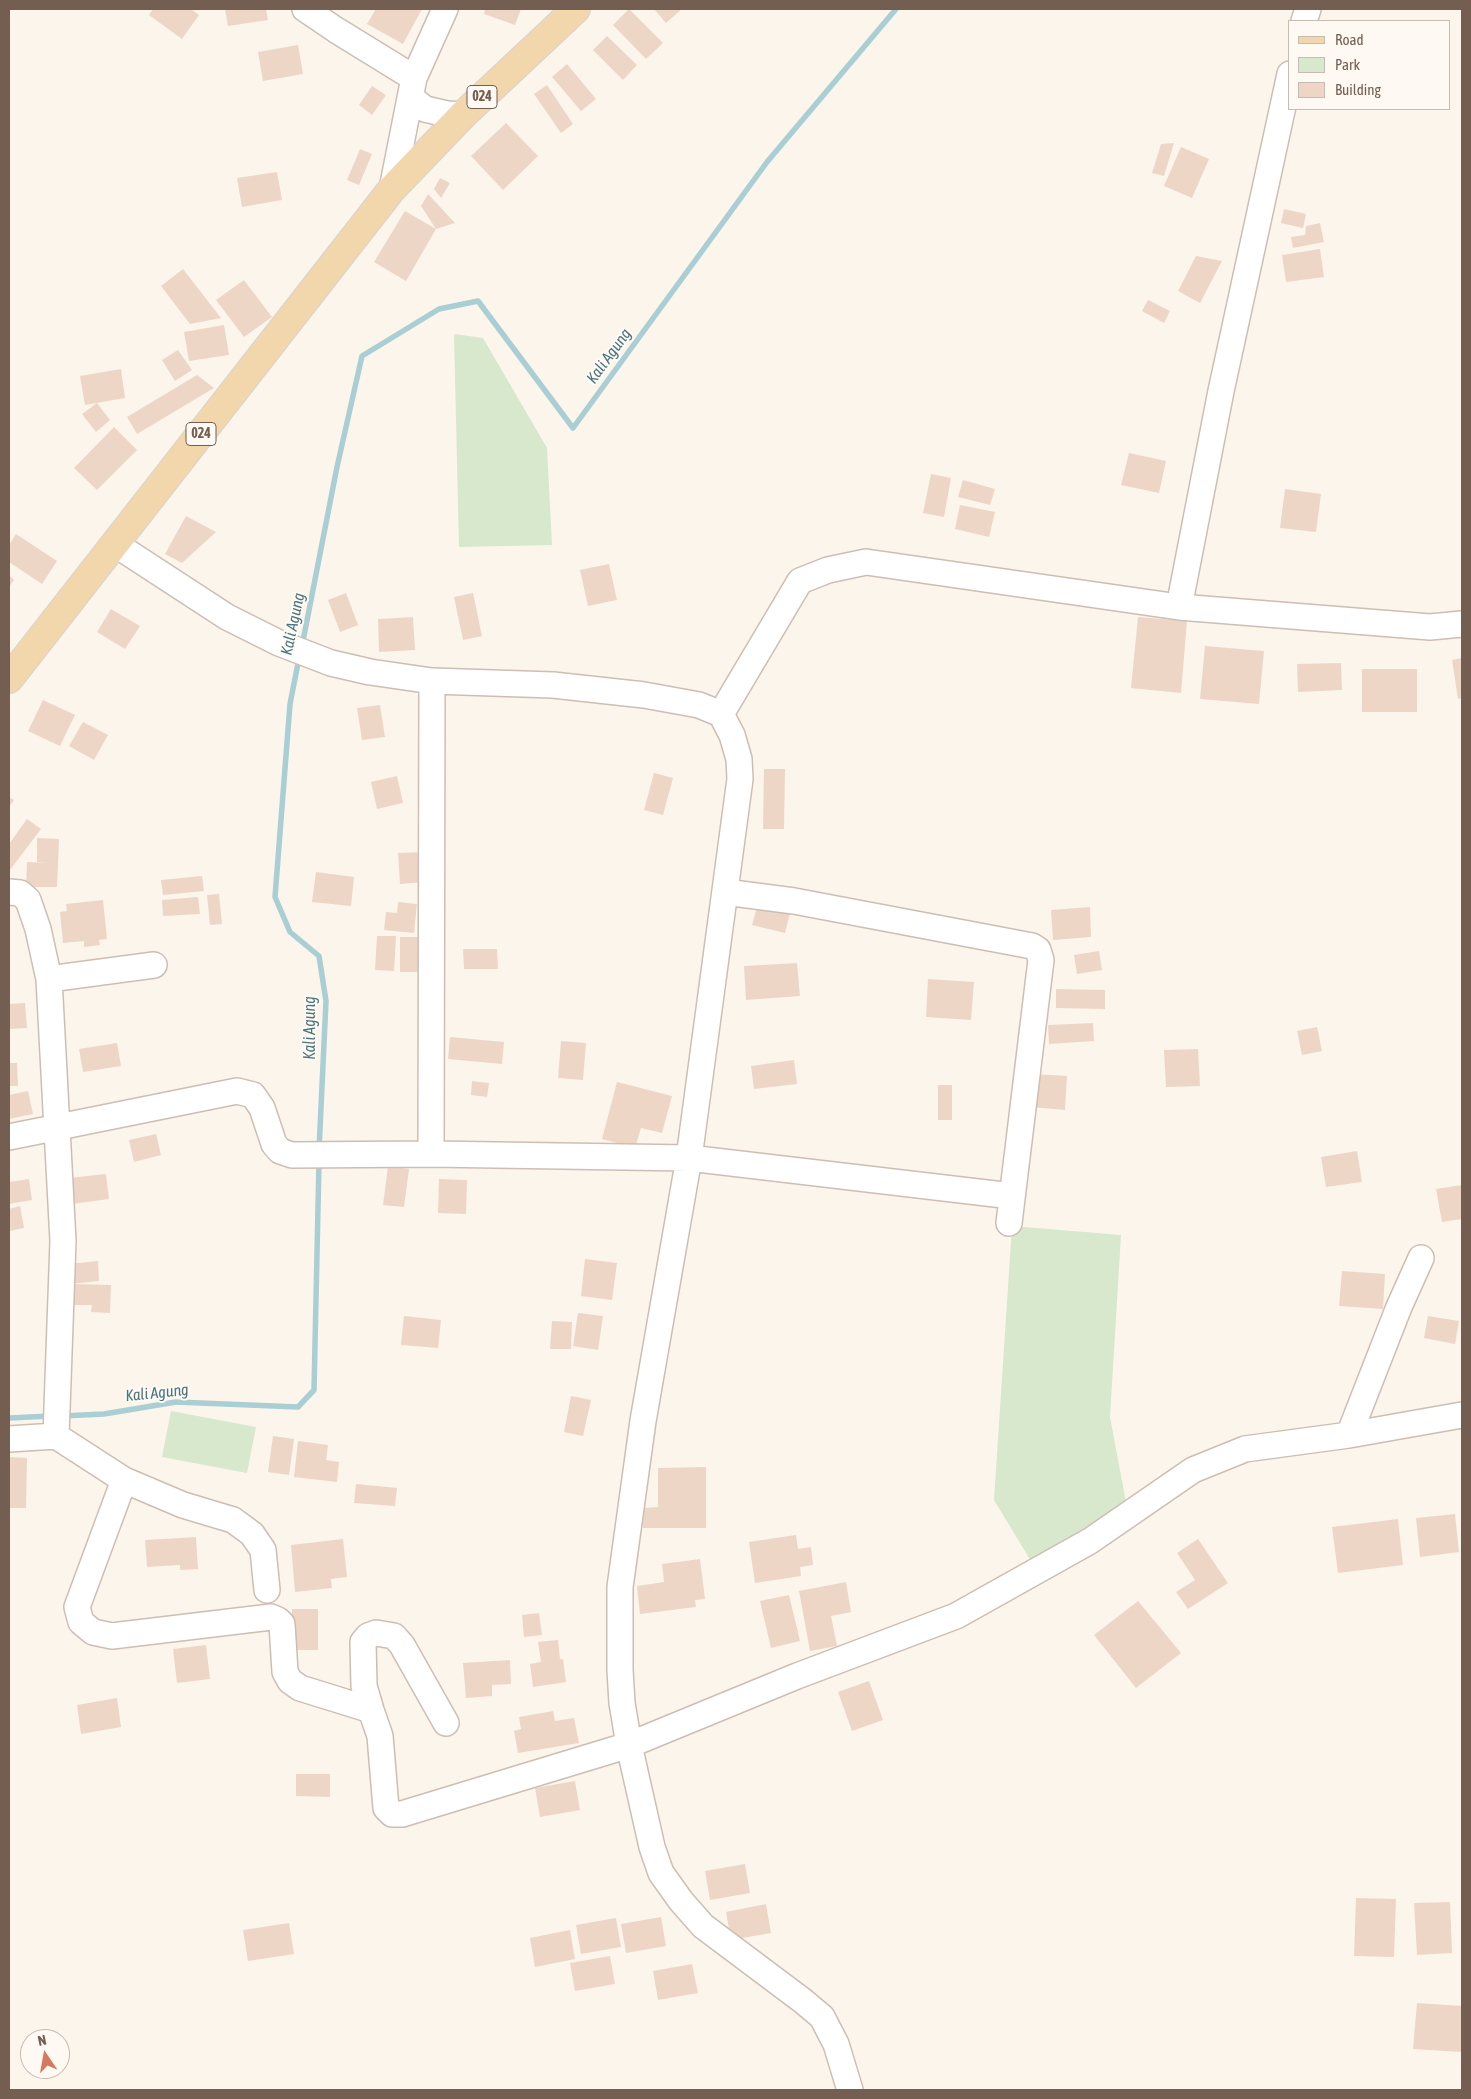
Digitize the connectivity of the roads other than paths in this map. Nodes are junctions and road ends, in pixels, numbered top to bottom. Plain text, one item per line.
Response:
1 (305, 9) edge
2 (445, 9) edge
3 (576, 9) edge
4 (1288, 83) edge
5 (412, 88) junction
6 (463, 115) junction
7 (392, 189) junction
8 (115, 544) junction
9 (1179, 607) junction
10 (1462, 624) edge
11 (9, 679) edge
12 (432, 681) junction
13 (721, 714) junction
14 (9, 892) edge
15 (725, 892) junction
16 (154, 965) dead end
17 (49, 979) junction
18 (58, 1127) junction
19 (9, 1138) edge
20 (432, 1154) junction
21 (689, 1158) junction
22 (1012, 1196) junction
23 (1009, 1223) dead end
24 (1421, 1258) dead end
25 (1462, 1415) edge
26 (56, 1433) junction
27 (1349, 1435) junction
28 (9, 1439) edge
29 (124, 1480) junction
30 (267, 1590) dead end
31 (371, 1710) junction
32 (446, 1723) dead end
33 (629, 1745) junction
34 (850, 2090) edge

1 - 5 street
2 - 5 street
3 - 6 main road, 024
4 - 9 street
5 - 6 street
5 - 7 street
6 - 7 main road, 024
7 - 8 main road, 024
8 - 11 main road, 024
8 - 12 street
9 - 10 street
9 - 13 street
12 - 13 street
12 - 20 street
13 - 15 street
14 - 17 street
15 - 21 street
15 - 22 street
16 - 17 street
17 - 18 street
18 - 19 street
18 - 20 street
18 - 26 street
20 - 21 street
21 - 22 street
21 - 33 street
22 - 23 street
24 - 27 street
25 - 27 street
26 - 28 street
26 - 29 street
27 - 33 street
29 - 30 street
29 - 31 street
31 - 32 street
31 - 33 street
33 - 34 street

